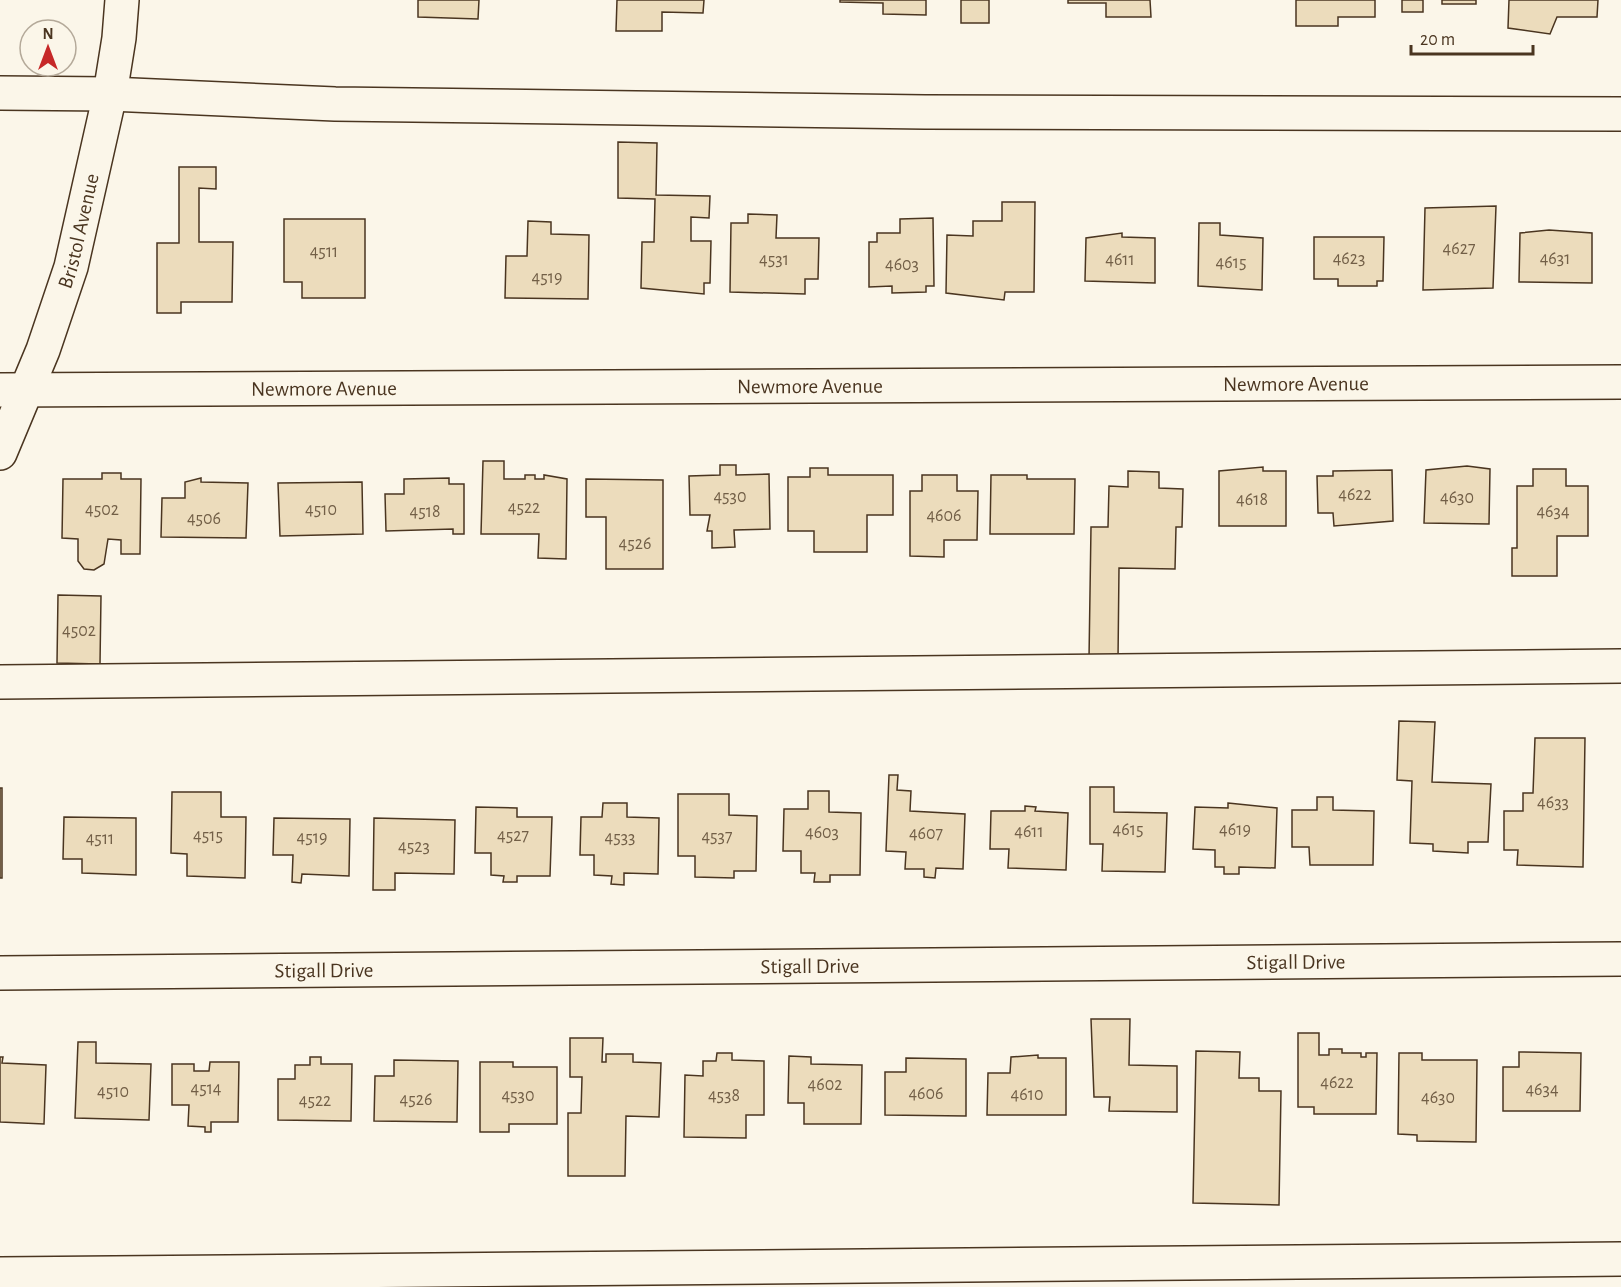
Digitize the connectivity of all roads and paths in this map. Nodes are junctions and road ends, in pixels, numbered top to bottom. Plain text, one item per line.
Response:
1 (122, 0) edge
2 (0, 93) edge
3 (110, 94) junction
4 (1621, 114) edge
5 (1621, 382) edge
6 (14, 390) edge
7 (0, 453) edge
8 (1621, 666) edge
9 (0, 682) edge
10 (1621, 959) edge
11 (0, 973) edge
12 (1621, 1258) edge
13 (0, 1274) edge

1 - 3 street, Bristol Avenue
2 - 3 street
3 - 4 street
3 - 6 street, Bristol Avenue
5 - 6 street, Newmore Avenue
6 - 7 street, Bristol Avenue
8 - 9 street
10 - 11 street, Stigall Drive
12 - 13 street

